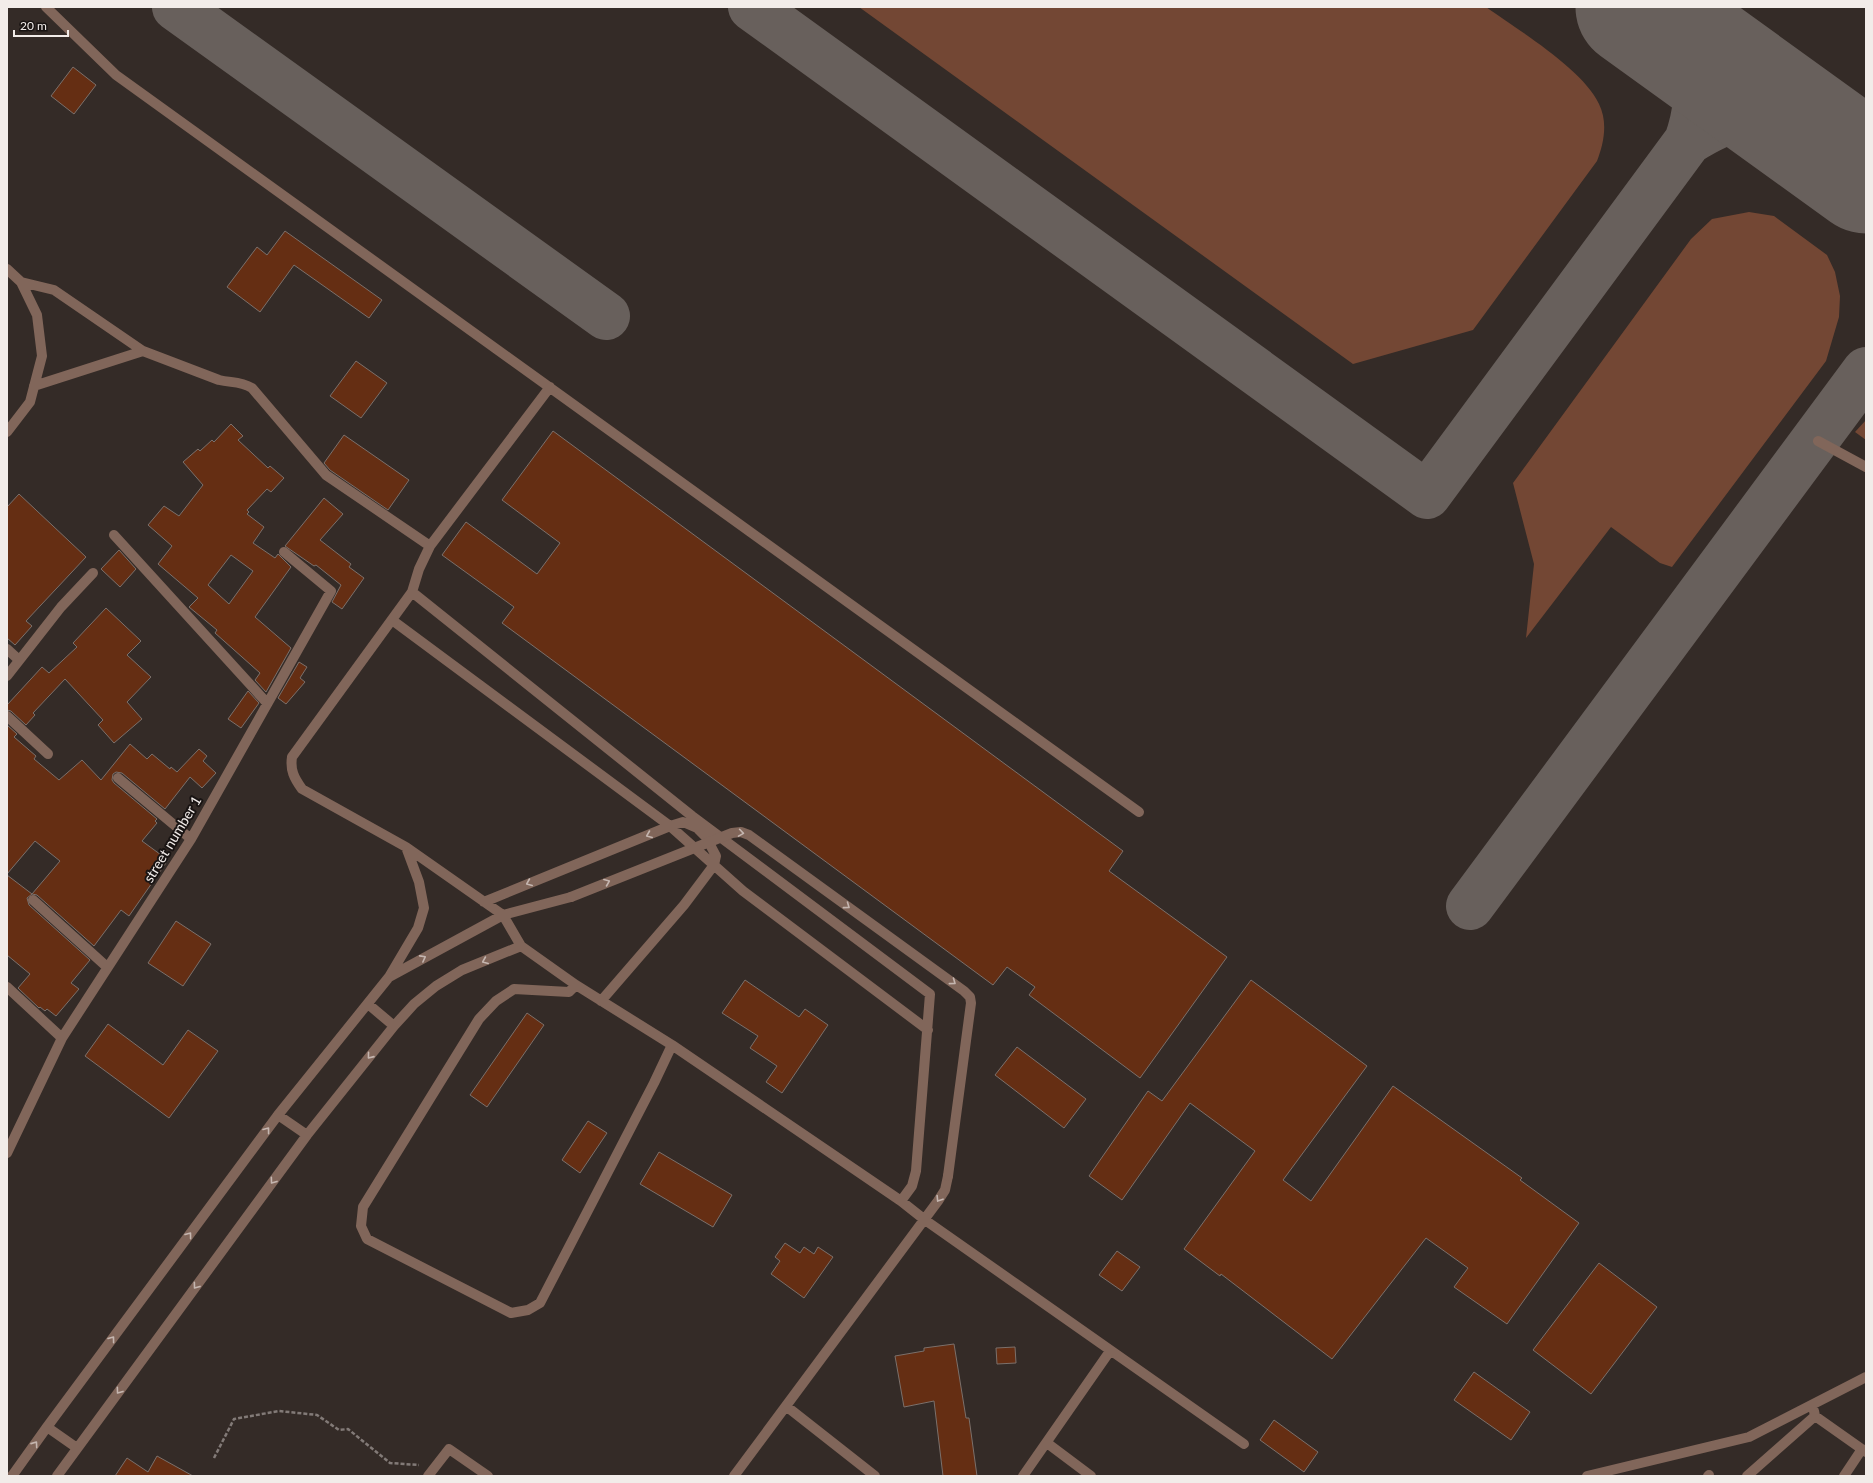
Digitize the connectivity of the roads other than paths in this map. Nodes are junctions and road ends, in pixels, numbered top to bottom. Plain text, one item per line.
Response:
1 (46, 7) edge
2 (7, 269) edge
3 (21, 282) junction
4 (143, 351) junction
5 (34, 386) junction
6 (550, 387) junction
7 (7, 432) edge
8 (1818, 441) dead end
9 (1866, 467) edge
10 (114, 535) dead end
11 (430, 546) junction
12 (284, 552) dead end
13 (93, 573) dead end
14 (412, 592) junction
15 (392, 620) junction
16 (7, 649) edge
17 (19, 660) junction
18 (7, 676) edge
19 (267, 703) junction
20 (7, 716) edge
21 (48, 754) dead end
22 (118, 778) dead end
23 (1140, 812) dead end
24 (670, 826) junction
25 (191, 839) junction
26 (406, 847) junction
27 (714, 865) junction
28 (33, 900) dead end
29 (484, 902) junction
30 (503, 915) junction
31 (521, 946) junction
32 (107, 967) junction
33 (389, 977) junction
34 (576, 985) junction
35 (7, 988) edge
36 (601, 1001) junction
37 (368, 1004) junction
38 (394, 1026) junction
39 (928, 1030) junction
40 (62, 1038) junction
41 (672, 1045) junction
42 (278, 1115) junction
43 (307, 1135) junction
44 (7, 1153) edge
45 (901, 1201) junction
46 (924, 1220) junction
47 (1110, 1351) junction
48 (1866, 1377) edge
49 (1812, 1405) junction
50 (786, 1406) junction
51 (1815, 1416) junction
52 (47, 1427) junction
53 (1047, 1443) junction
54 (1244, 1444) dead end
55 (76, 1448) junction
56 (1864, 1450) edge
57 (12, 1476) edge
58 (57, 1476) edge
59 (428, 1476) edge
60 (488, 1476) edge
61 (734, 1476) edge
62 (875, 1476) edge
63 (1023, 1476) edge
64 (1091, 1476) edge
65 (1587, 1476) edge
66 (1747, 1476) edge
67 (1844, 1476) edge

1 - 6 street
2 - 3 street
3 - 4 street
3 - 5 street
4 - 5 street
4 - 11 street
5 - 7 street
6 - 11 street
6 - 23 street
8 - 9 street
10 - 19 street
11 - 14 street
12 - 19 street, street number 1
13 - 17 street
14 - 15 street
14 - 39 street
15 - 24 street
15 - 26 street
16 - 17 street
17 - 18 street
19 - 25 street, street number 1
20 - 21 street
22 - 25 street
24 - 27 street
24 - 27 street
24 -> 29 street
25 - 32 street, street number 1
26 - 29 street
26 - 33 street
27 - 36 street
27 - 39 street
28 - 32 street
29 - 30 street
30 - 31 street
33 -> 30 street
30 -> 46 street, bridge
31 - 34 street
31 -> 38 street
32 - 40 street, street number 1
33 - 37 street
34 - 36 street
34 - 41 street
35 - 40 street
36 - 41 street
37 - 38 street
37 - 42 street
38 -> 43 street
39 - 45 street
40 - 44 street, street number 1
41 - 45 street
42 - 43 street
52 -> 42 street
43 -> 55 street
45 - 46 street
46 - 47 street
46 - 50 street
47 - 53 street
47 - 54 street
48 - 49 street
49 - 51 street
49 - 65 street
50 - 61 street
50 - 62 street
51 - 56 street
51 - 66 street
52 - 55 street
57 -> 52 street
53 - 63 street
53 - 64 street
55 - 58 street
56 - 67 street
59 - 60 street

